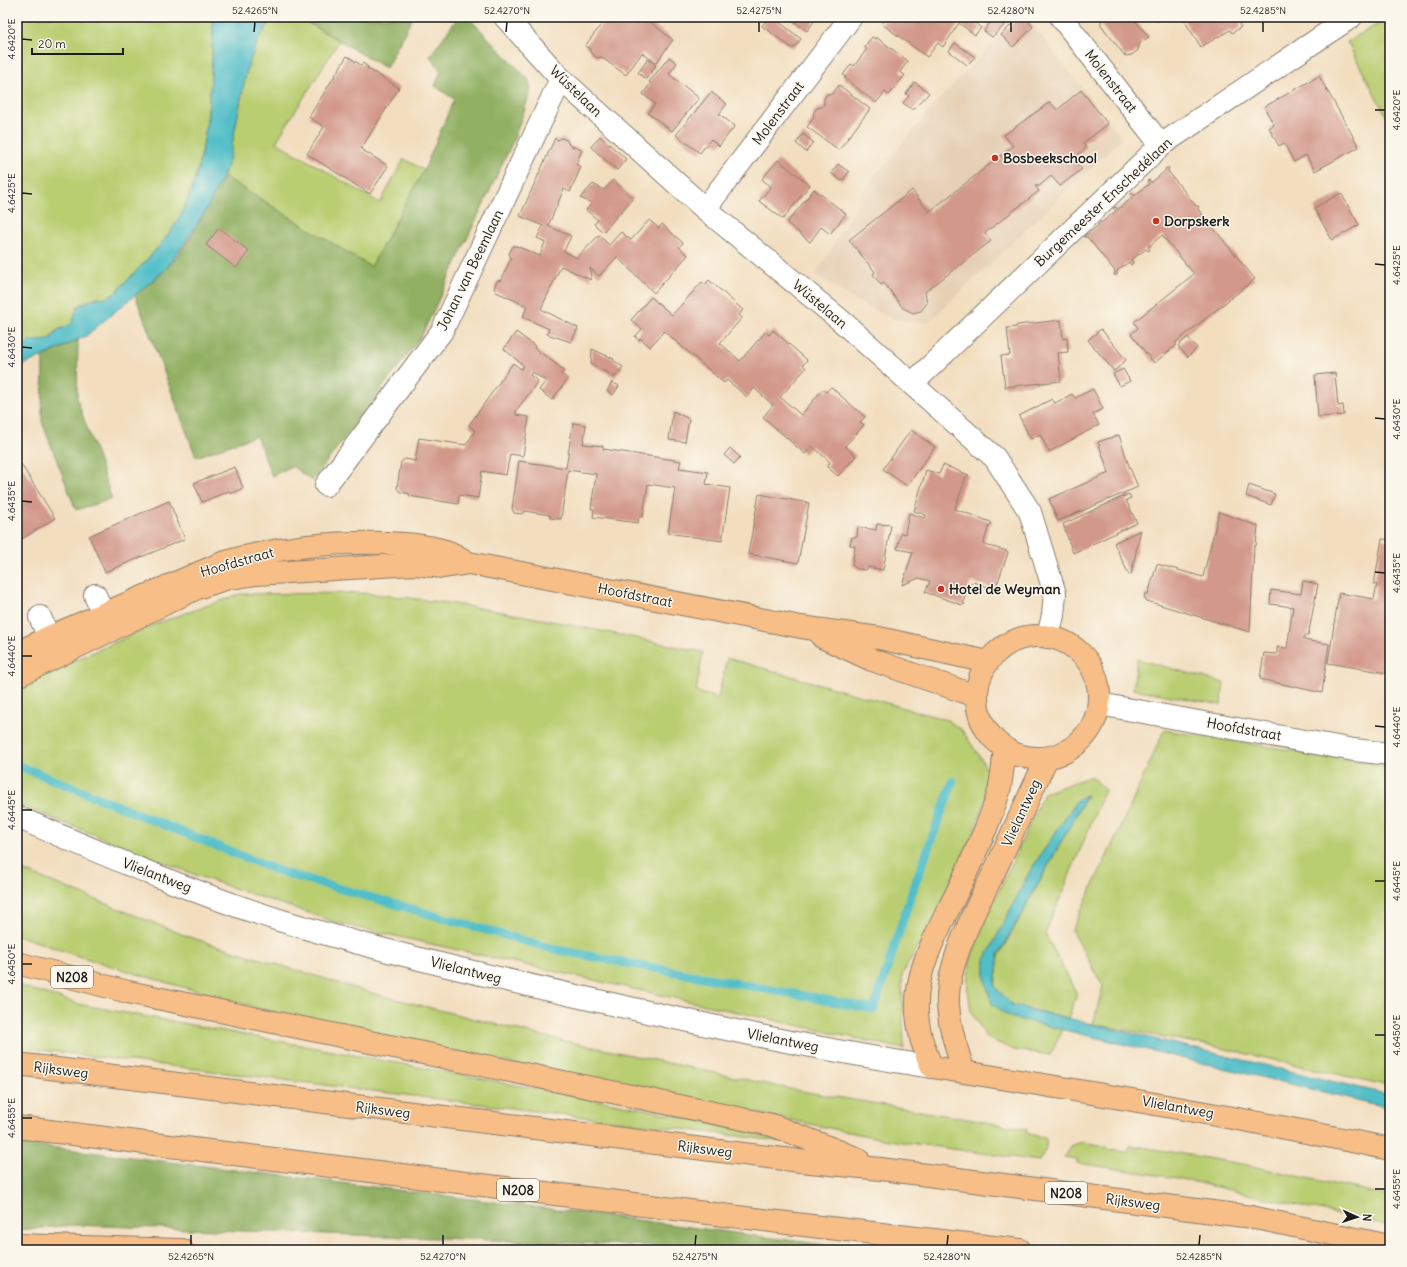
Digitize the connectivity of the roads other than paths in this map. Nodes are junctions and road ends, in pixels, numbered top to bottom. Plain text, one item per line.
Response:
1 (851, 17) edge
2 (1061, 17) edge
3 (1346, 18) edge
4 (513, 20) edge
5 (562, 79) junction
6 (1161, 145) junction
7 (705, 209) junction
8 (913, 384) junction
9 (326, 485) dead end
10 (40, 617) dead end
11 (801, 627) junction
12 (1048, 637) junction
13 (53, 647) junction
14 (17, 653) edge
15 (988, 662) junction
16 (17, 676) edge
17 (976, 696) junction
18 (1099, 704) junction
19 (1005, 749) junction
20 (1390, 754) edge
21 (1047, 758) junction
22 (17, 817) edge
23 (17, 962) edge
24 (17, 1064) edge
25 (932, 1067) junction
26 (964, 1072) junction
27 (17, 1127) edge
28 (1390, 1149) edge
29 (881, 1169) junction
30 (17, 1245) edge
31 (1390, 1246) edge
32 (182, 1250) edge
33 (1020, 1250) edge

1 - 7 street, Molenstraat
2 - 6 street, Molenstraat
3 - 6 street, Burgemeester Enschedélaan
4 - 5 street, Wüstelaan
5 - 7 street, Wüstelaan
5 - 9 street, Johan van Beemlaan
6 - 8 street, Burgemeester Enschedélaan
7 - 8 street, Wüstelaan
8 - 12 street, Wüstelaan
10 - 13 street
11 - 13 main road, Hoofdstraat
11 - 15 main road, Hoofdstraat
11 - 17 main road, Hoofdstraat
12 - 15 main road
12 - 18 main road
13 - 14 main road, Hoofdstraat
13 - 16 main road, Hoofdstraat
15 - 17 main road
17 - 19 main road
18 - 20 street, Hoofdstraat
18 - 21 main road
19 - 21 main road
19 - 25 main road, Vlielantweg
21 - 26 main road, Vlielantweg
22 - 25 street, Vlielantweg
23 - 29 main road, N208
24 - 29 main road, Rijksweg / N208
25 - 26 main road, Vlielantweg
26 - 28 main road, Vlielantweg
27 - 33 main road, N208
29 - 31 main road, Rijksweg / N208
30 - 32 main road

